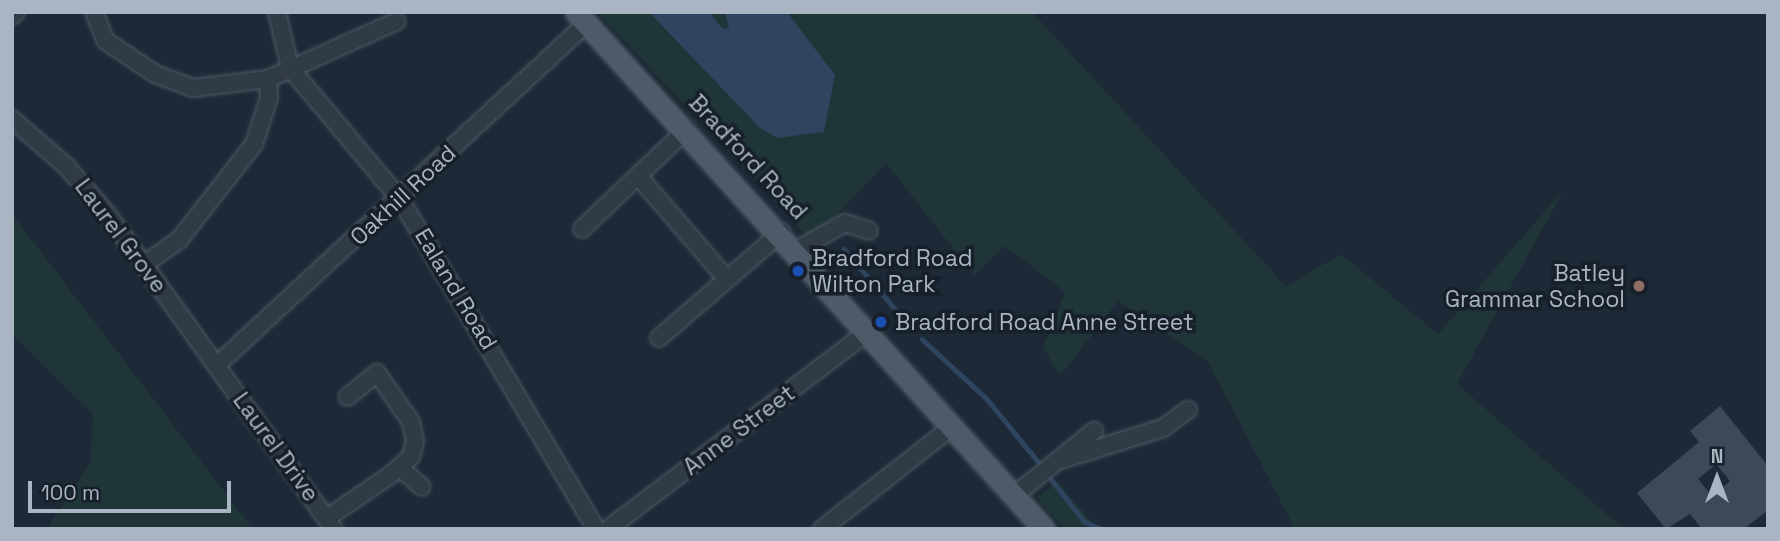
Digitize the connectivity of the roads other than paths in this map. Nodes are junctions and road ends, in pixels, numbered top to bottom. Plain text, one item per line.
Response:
1 (16, 12) edge
2 (94, 12) edge
3 (277, 12) edge
4 (12, 16) edge
5 (582, 18) edge
6 (397, 21) dead end
7 (290, 68) junction
8 (268, 79) junction
9 (12, 119) edge
10 (687, 129) junction
11 (638, 176) junction
12 (400, 199) junction
13 (582, 229) dead end
14 (869, 231) dead end
15 (782, 232) junction
16 (797, 250) junction
17 (143, 265) junction
18 (727, 279) junction
19 (869, 331) junction
20 (659, 338) dead end
21 (217, 365) junction
22 (347, 397) dead end
23 (1188, 410) dead end
24 (953, 426) junction
25 (1094, 431) dead end
26 (1057, 461) junction
27 (399, 467) junction
28 (422, 487) dead end
29 (1015, 495) junction
30 (330, 524) edge
31 (1035, 526) edge
32 (596, 529) edge
33 (608, 529) edge
34 (822, 529) edge

1 - 4 street
2 - 8 street
3 - 7 street
5 - 10 main road, Bradford Road
5 - 12 street, Oakhill Road
6 - 7 street
7 - 8 street
7 - 12 street, Ealand Road
8 - 17 street
9 - 17 street, Laurel Grove
10 - 11 street
10 - 15 main road, Bradford Road
11 - 13 street
11 - 18 street
12 - 21 street, Oakhill Road
12 - 32 street, Ealand Road
14 - 16 street
15 - 16 main road, Bradford Road
15 - 18 street
16 - 19 main road, Bradford Road
17 - 21 street, Laurel Grove
18 - 20 street
19 - 24 main road, Bradford Road
19 - 33 street, Anne Street
21 - 30 street, Laurel Drive
22 - 27 street
23 - 26 street
24 - 29 main road, Bradford Road
24 - 34 street
25 - 26 street
26 - 29 street
27 - 28 street
27 - 30 street
29 - 31 main road, Bradford Road

